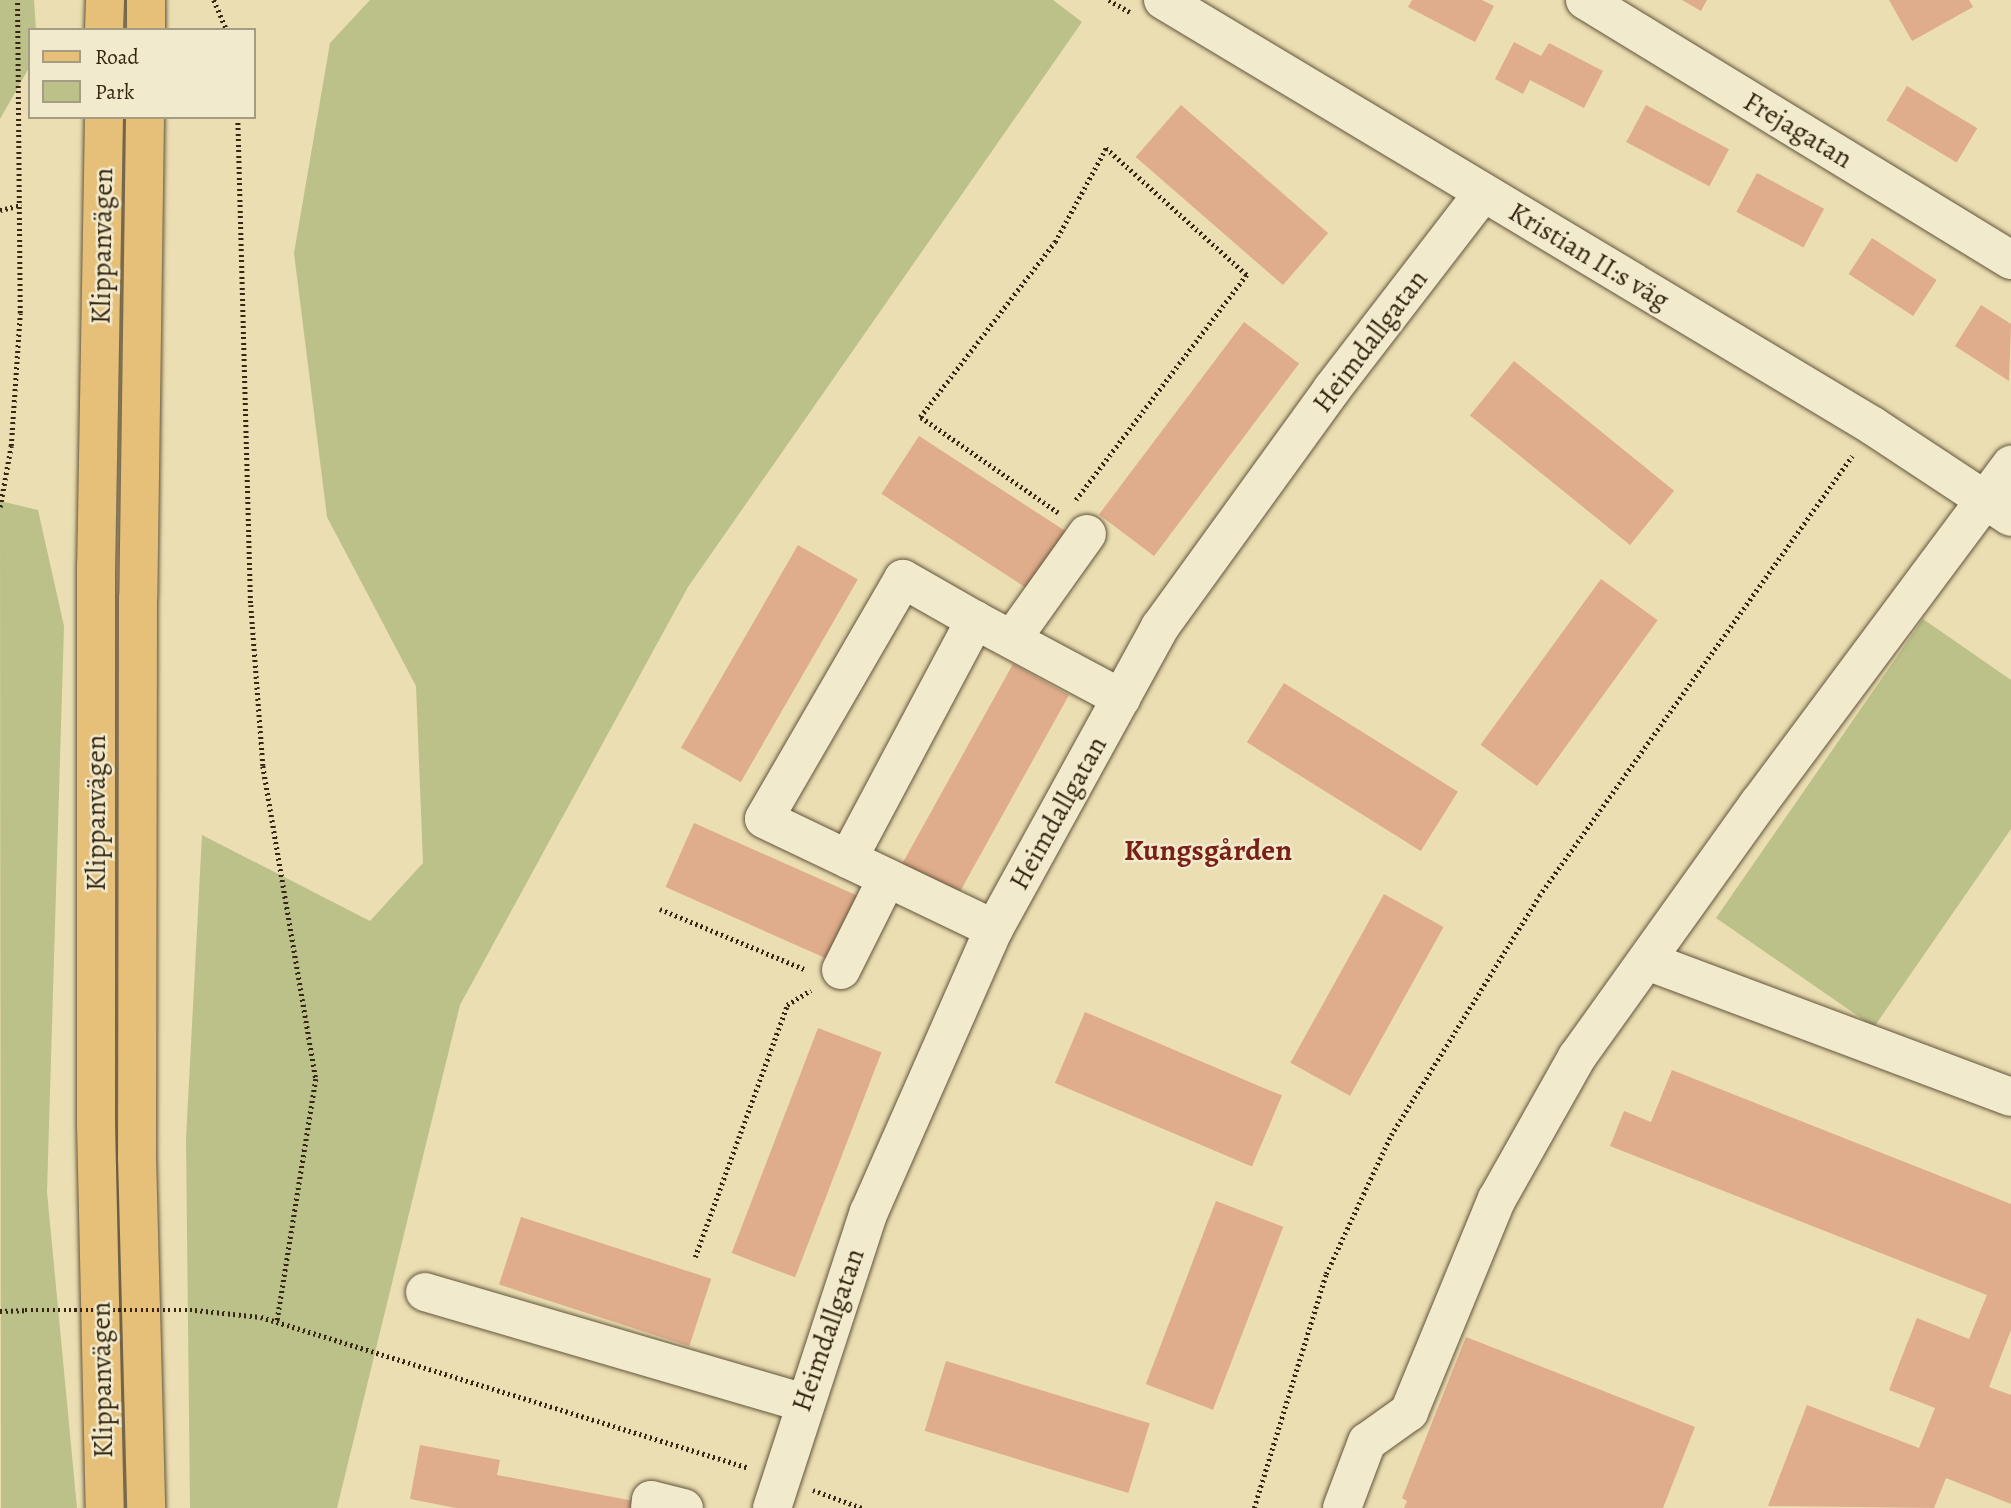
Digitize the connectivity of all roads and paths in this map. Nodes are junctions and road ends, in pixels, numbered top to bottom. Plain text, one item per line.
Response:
1 (17, 0) edge
2 (104, 0) edge
3 (146, 0) edge
4 (215, 0) edge
5 (1163, 0) edge
6 (1585, 0) edge
7 (104, 28) edge
8 (146, 28) edge
9 (226, 28) edge
10 (104, 119) edge
11 (145, 119) edge
12 (238, 119) edge
13 (1483, 193) junction
14 (21, 205) junction
15 (0, 210) edge
16 (2011, 260) edge
17 (1873, 426) junction
18 (2011, 465) edge
19 (0, 507) edge
20 (2000, 508) edge
21 (1075, 525) junction
22 (975, 620) junction
23 (1012, 639) junction
24 (1121, 698) junction
25 (848, 859) junction
26 (887, 878) junction
27 (660, 909) dead end
28 (994, 929) junction
29 (1658, 965) dead end
30 (834, 974) junction
31 (2011, 1097) edge
32 (695, 1257) dead end
33 (425, 1292) dead end
34 (0, 1311) edge
35 (277, 1323) junction
36 (804, 1404) junction
37 (775, 1493) edge
38 (105, 1508) edge
39 (146, 1508) edge
40 (650, 1508) edge
41 (684, 1508) edge
42 (862, 1508) edge
43 (1254, 1508) edge
44 (1342, 1508) edge

1 - 14 path
2 - 7 main road
3 - 8 main road
4 - 9 path
5 - 13 street, Kristian II:s väg
6 - 16 street, Frejagatan
10 - 38 main road, Klippanvägen
11 - 39 main road, Klippanvägen
12 - 35 path
13 - 17 street, Kristian II:s väg
13 - 24 street, Heimdallgatan
14 - 15 path
14 - 19 path
17 - 20 street, Kristian II:s väg
17 - 43 path
18 - 20 street
20 - 44 street
21 - 21 path
21 - 23 street
22 - 23 street
22 - 25 street
22 - 25 street
23 - 24 street
24 - 28 street, Heimdallgatan
25 - 26 street
26 - 28 street
26 - 30 street
27 - 30 path
28 - 36 street, Heimdallgatan
29 - 31 street
30 - 32 path
33 - 36 street
34 - 35 path, bridge
35 - 37 path
36 - 37 street, Heimdallgatan
37 - 42 path
40 - 41 street

